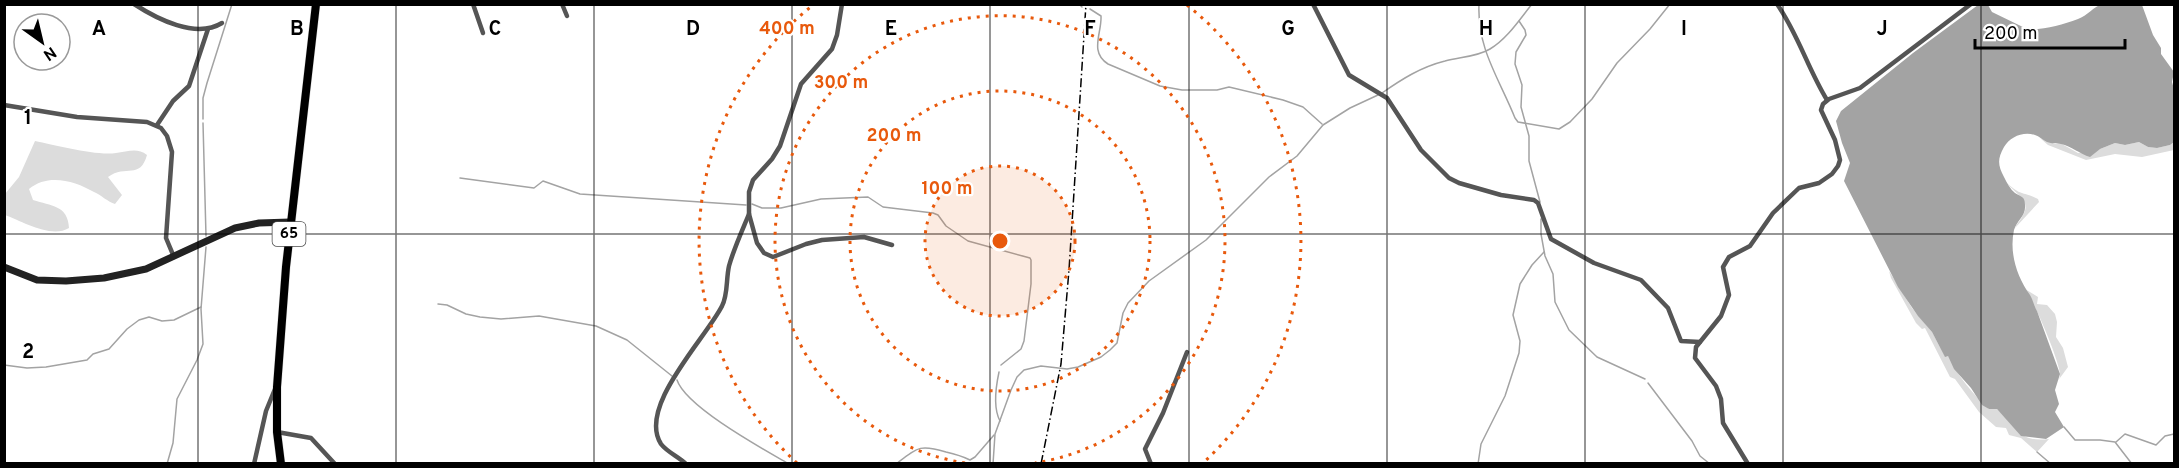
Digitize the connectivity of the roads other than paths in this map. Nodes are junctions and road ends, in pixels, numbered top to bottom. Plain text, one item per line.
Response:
1 (134, 4) edge
2 (316, 4) edge
3 (473, 4) edge
4 (562, 4) edge
5 (842, 4) edge
6 (1313, 4) edge
7 (1777, 4) edge
8 (1971, 4) edge
9 (567, 16) dead end
10 (222, 23) dead end
11 (208, 29) junction
12 (483, 33) dead end
13 (1827, 100) junction
14 (4, 105) edge
15 (157, 125) junction
16 (749, 214) junction
17 (290, 222) junction
18 (892, 245) dead end
19 (174, 257) junction
20 (4, 267) edge
21 (1700, 342) junction
22 (1187, 352) dead end
23 (277, 387) junction
24 (277, 432) junction
25 (254, 464) edge
26 (281, 464) edge
27 (335, 464) edge
28 (686, 464) edge
29 (1151, 464) edge
30 (1748, 464) edge

1 - 11 street
2 - 17 main road, 65
3 - 12 street
4 - 9 street
5 - 16 street
6 - 21 street
7 - 13 street
8 - 13 street
10 - 11 street
11 - 15 street
13 - 21 street
14 - 15 street
15 - 19 street
16 - 18 street
16 - 28 street
17 - 19 main road
17 - 23 main road, 65
19 - 20 main road
21 - 30 street
22 - 29 street
23 - 24 main road, 65
23 - 25 street
24 - 26 main road, 65
24 - 27 street

